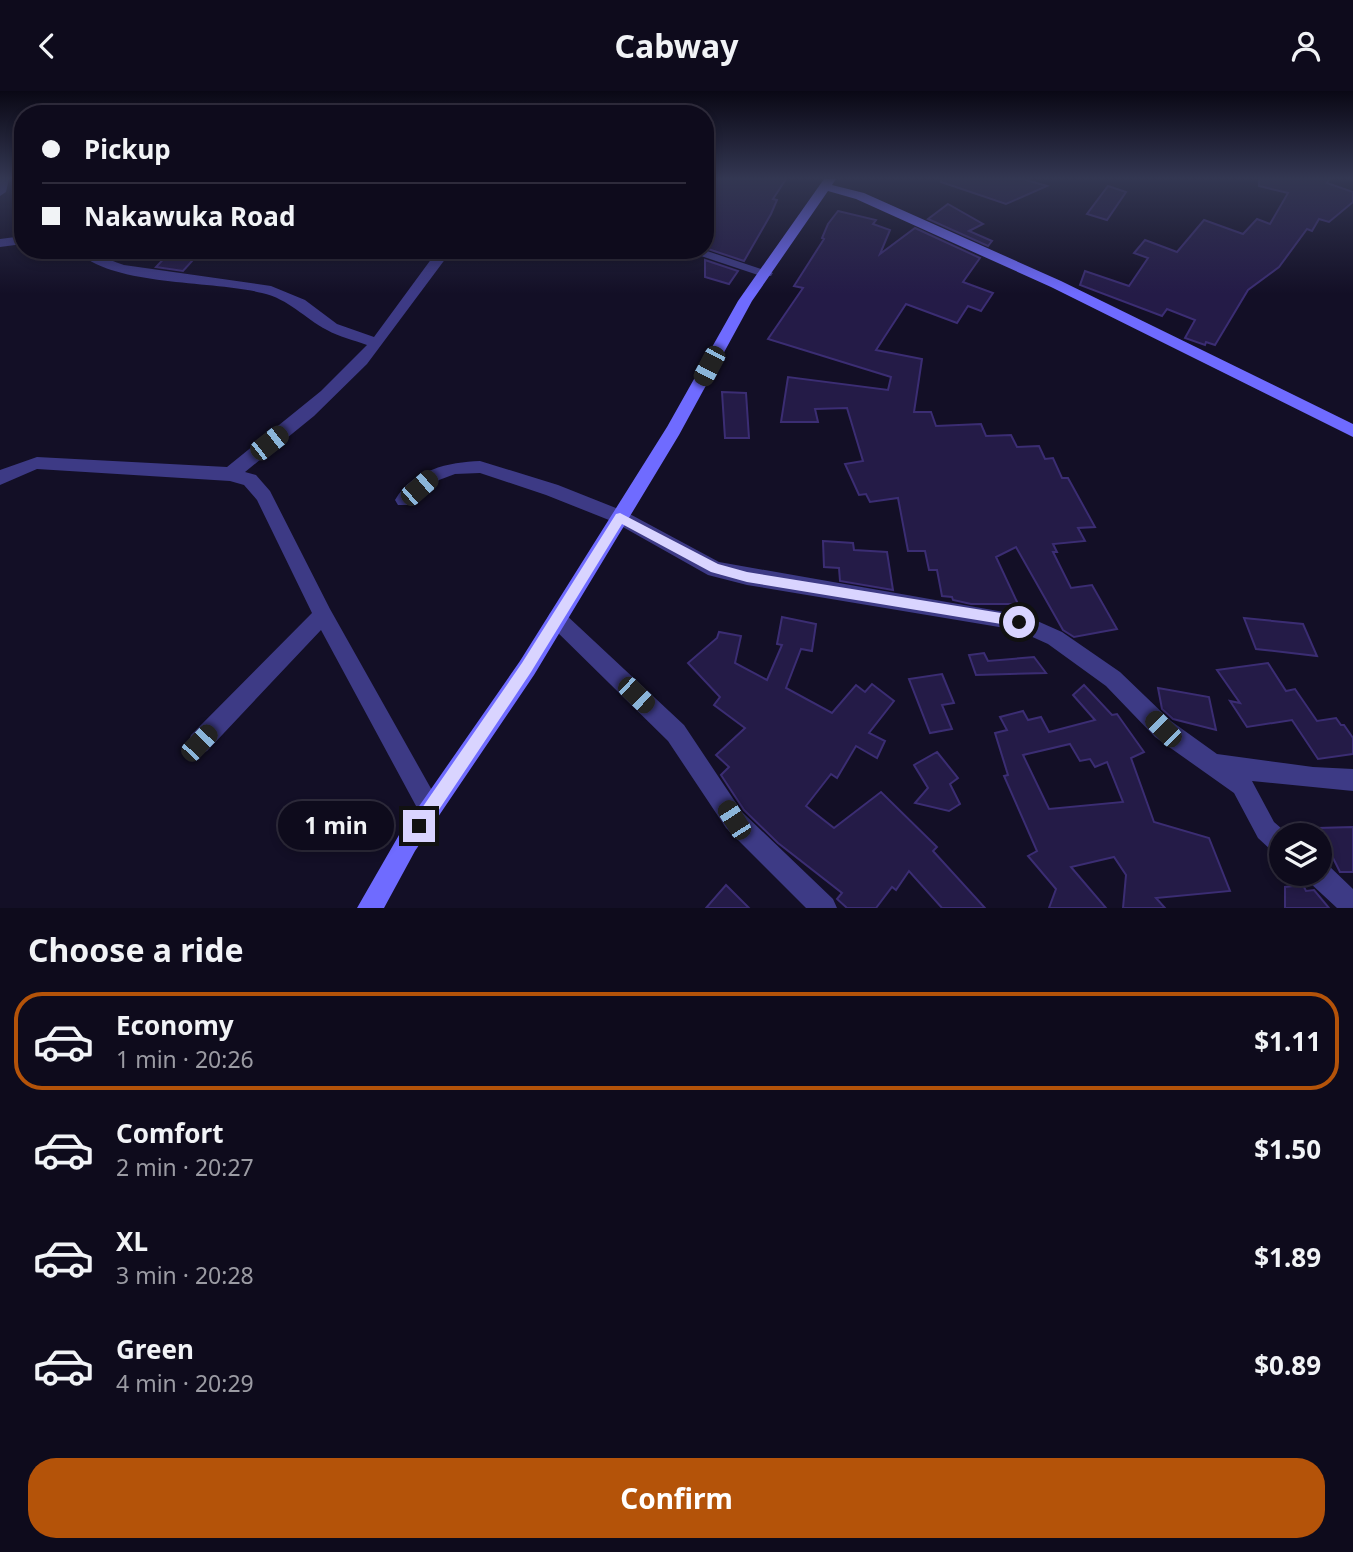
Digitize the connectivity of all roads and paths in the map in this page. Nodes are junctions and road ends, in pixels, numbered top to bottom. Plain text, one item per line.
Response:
1 (804, 217) edge
2 (907, 217) edge
3 (714, 257) edge
4 (97, 259) edge
5 (437, 259) edge
6 (766, 273) junction
7 (377, 343) junction
8 (1353, 431) edge
9 (230, 474) junction
10 (0, 478) edge
11 (404, 500) dead end
12 (620, 517) junction
13 (323, 615) junction
14 (557, 619) junction
15 (199, 743) dead end
16 (1211, 764) junction
17 (1353, 780) edge
18 (430, 809) junction
19 (1269, 833) edge
20 (1332, 886) edge
21 (1353, 906) edge
22 (370, 908) edge
23 (824, 908) edge

1 - 6 main road
2 - 8 main road
3 - 6 street
4 - 7 street
5 - 7 street
6 - 12 main road
7 - 9 street
9 - 10 street
9 - 13 street
11 - 12 street
12 - 14 main road
12 - 16 street
13 - 15 street
13 - 18 street
14 - 18 main road
14 - 23 street
16 - 17 street
16 - 19 street
18 - 22 main road
20 - 21 street

